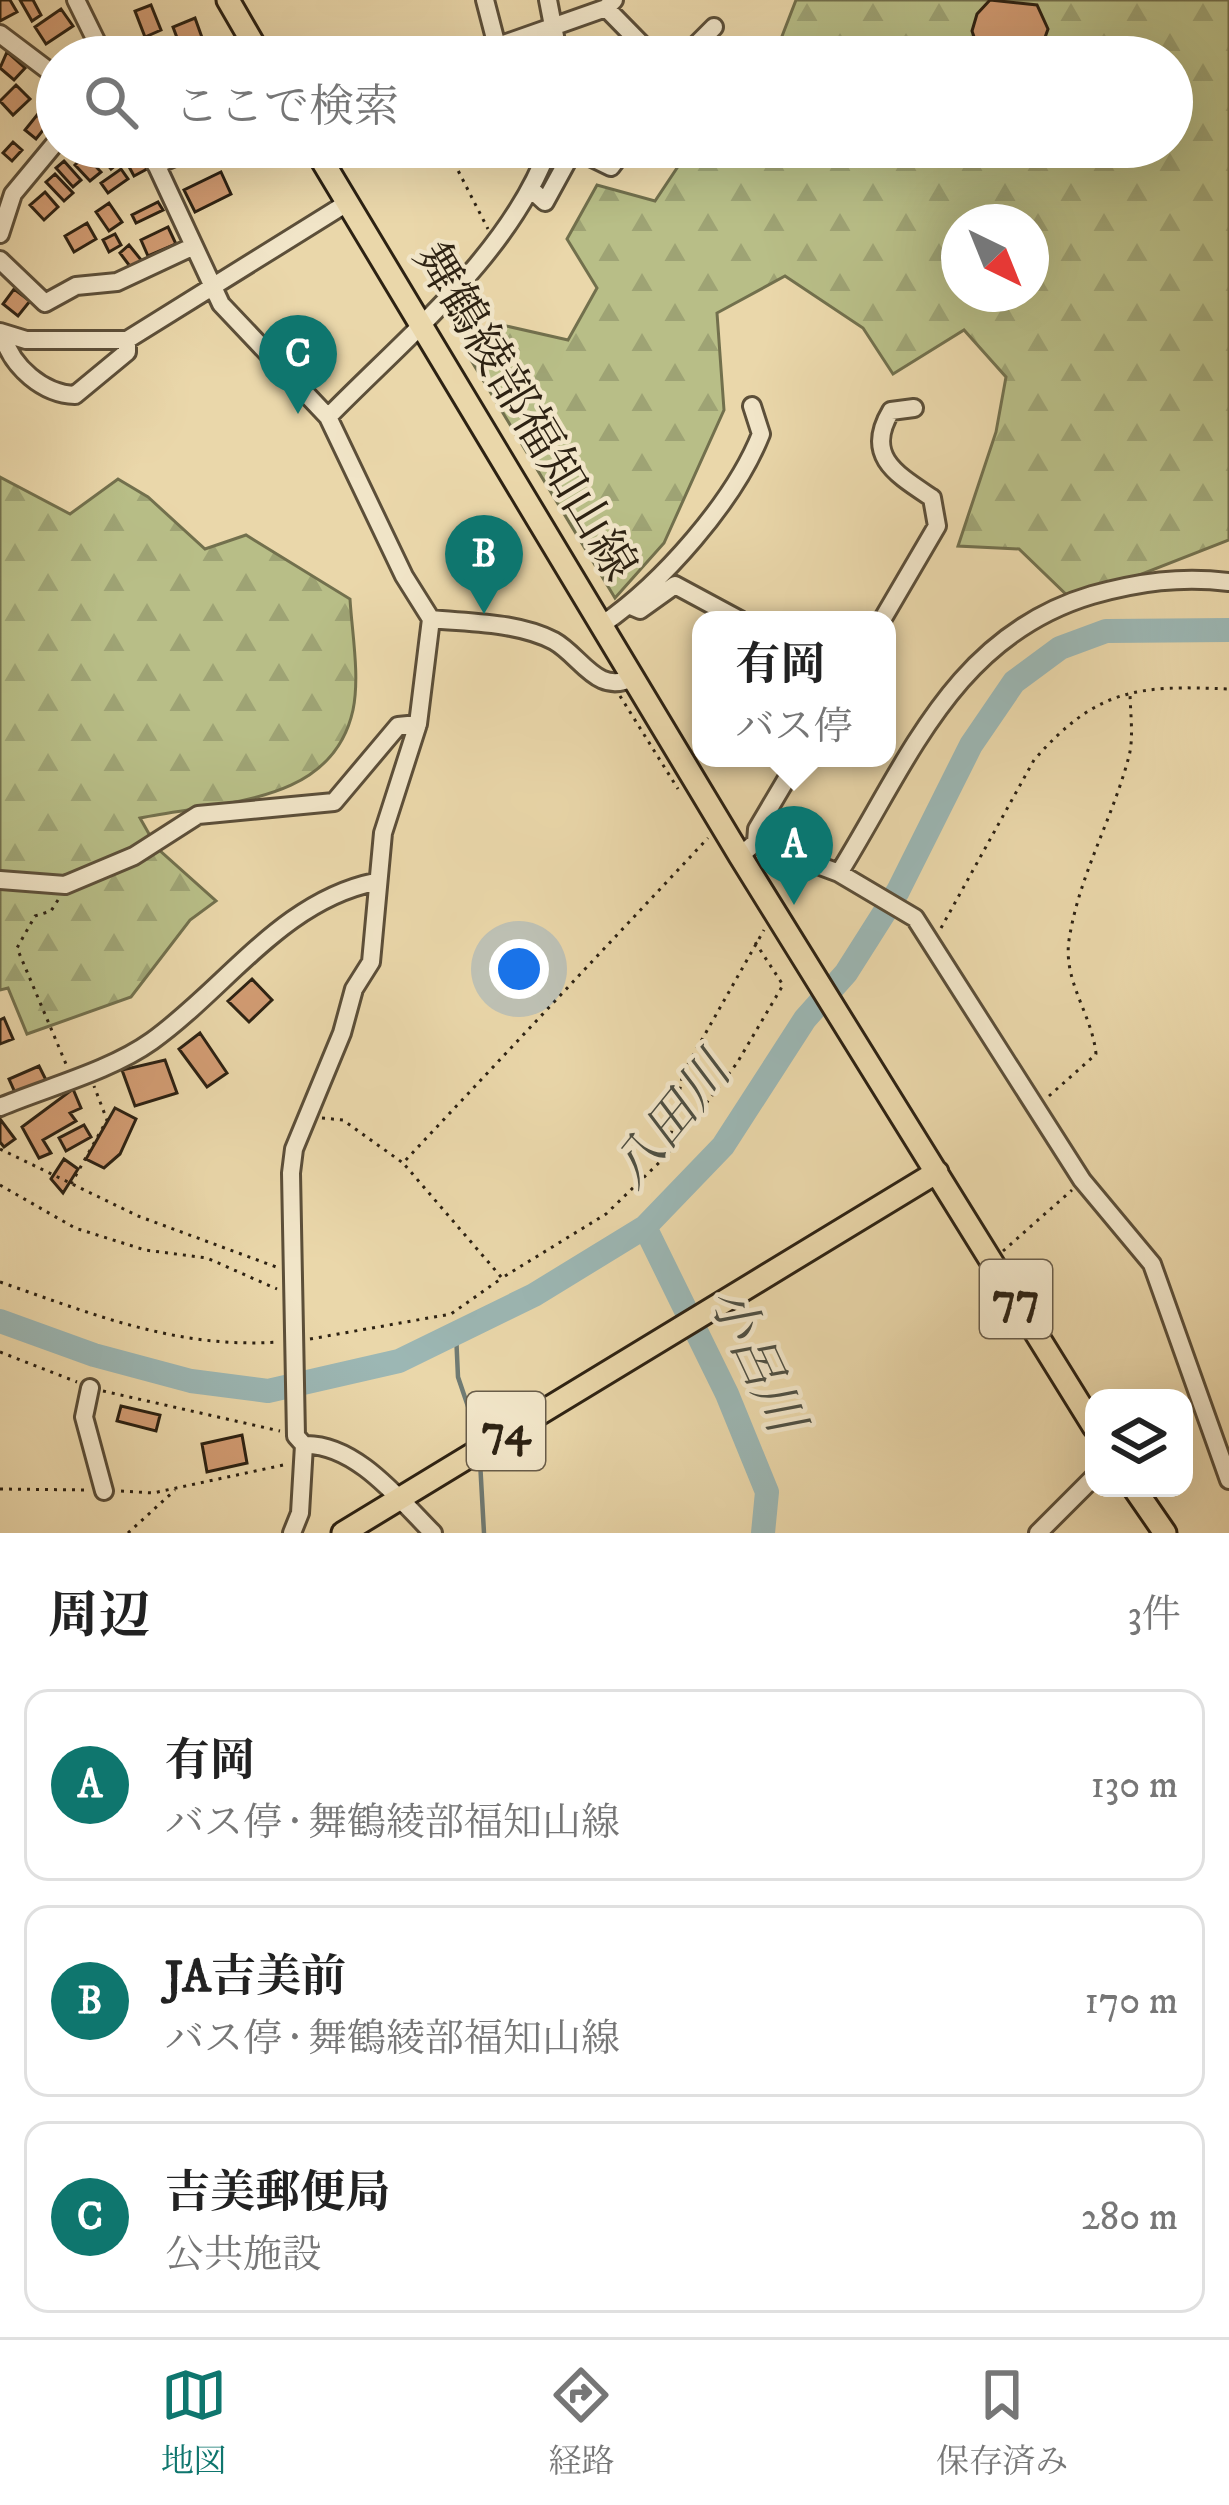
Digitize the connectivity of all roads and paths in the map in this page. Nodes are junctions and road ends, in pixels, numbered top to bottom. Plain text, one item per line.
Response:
1 (76, 0) edge
2 (228, 0) edge
3 (485, 0) edge
4 (548, 0) edge
5 (610, 4) edge
6 (553, 26) junction
7 (714, 27) dead end
8 (94, 36) edge
9 (249, 36) edge
10 (494, 36) edge
11 (530, 36) edge
12 (555, 36) edge
13 (637, 36) edge
14 (705, 36) edge
15 (1, 38) edge
16 (36, 62) edge
17 (36, 166) edge
18 (157, 168) edge
19 (326, 168) edge
20 (457, 168) edge
21 (541, 168) edge
22 (563, 168) edge
23 (533, 191) junction
24 (347, 203) junction
25 (0, 234) edge
26 (494, 242) junction
27 (194, 246) junction
28 (0, 260) edge
29 (213, 285) junction
30 (420, 322) junction
31 (2, 334) edge
32 (127, 340) junction
33 (752, 406) dead end
34 (914, 408) dead end
35 (328, 417) junction
36 (1229, 582) edge
37 (629, 605) junction
38 (723, 611) edge
39 (887, 611) edge
40 (431, 619) junction
41 (603, 624) junction
42 (623, 681) junction
43 (1229, 689) edge
44 (1130, 692) junction
45 (418, 724) junction
46 (794, 767) edge
47 (686, 802) dead end
48 (698, 822) dead end
49 (748, 849) junction
50 (846, 876) junction
51 (0, 880) edge
52 (375, 882) junction
53 (56, 884) junction
54 (778, 916) junction
55 (754, 940) junction
56 (933, 943) junction
57 (82, 1078) junction
58 (0, 1107) edge
59 (1034, 1108) junction
60 (308, 1116) junction
61 (0, 1149) edge
62 (667, 1155) junction
63 (403, 1163) junction
64 (937, 1172) junction
65 (1082, 1180) junction
66 (0, 1184) edge
67 (71, 1185) junction
68 (992, 1260) junction
69 (295, 1274) junction
70 (502, 1278) junction
71 (0, 1282) edge
72 (295, 1297) junction
73 (294, 1346) junction
74 (0, 1352) edge
75 (90, 1388) junction
76 (1187, 1389) edge
77 (1193, 1407) edge
78 (1085, 1412) edge
79 (300, 1440) junction
80 (301, 1467) junction
81 (1229, 1480) edge
82 (1085, 1486) edge
83 (176, 1488) junction
84 (0, 1489) edge
85 (104, 1491) junction
86 (397, 1497) junction
87 (1139, 1497) edge
88 (128, 1533) edge
89 (292, 1533) edge
90 (343, 1533) edge
91 (433, 1533) edge
92 (1038, 1533) edge
93 (1165, 1533) edge

1 - 8 street
2 - 9 main road
3 - 10 street
4 - 6 street
5 - 6 street
5 - 13 street
6 - 11 street
6 - 12 street
7 - 14 street
15 - 16 street
17 - 25 street
18 - 27 street
19 - 24 main road, 舞鶴綾部福知山線
20 - 26 path
21 - 23 street
22 - 23 street
23 - 26 street
24 - 29 street
24 - 30 main road, 舞鶴綾部福知山線
26 - 30 street
27 - 28 street
27 - 29 street
29 - 32 street
29 - 35 street
30 - 35 street
30 - 41 main road, 舞鶴綾部福知山線
31 - 32 street
31 - 32 street
33 - 37 street
34 - 39 street
35 - 40 street
36 - 50 street
37 - 38 street
37 - 41 street
40 - 42 street
40 - 45 street
41 - 42 main road, 舞鶴綾部福知山線
42 - 47 path
42 - 49 main road, 舞鶴綾部福知山線
43 - 44 path
44 - 56 path
44 - 59 path
45 - 52 street
45 - 53 street
46 - 49 street
48 - 63 path
49 - 50 street
49 - 54 main road, 舞鶴綾部福知山線
50 - 56 street
51 - 53 street
52 - 57 street
52 - 60 street
53 - 57 path
54 - 55 path
54 - 64 main road, 舞鶴綾部福知山線
55 - 62 path
55 - 62 path
56 - 59 street
57 - 58 street
57 - 67 path
59 - 65 street
60 - 63 path
60 - 69 street
61 - 67 path
62 - 70 path
63 - 70 path
64 - 68 main road, 77
64 - 86 main road, 74
65 - 68 path
65 - 76 street
66 - 72 path
67 - 69 path
68 - 78 main road, 77
69 - 72 street
70 - 73 path
71 - 73 path
72 - 73 street
73 - 79 street
74 - 75 path
75 - 79 path
75 - 85 street
77 - 81 street
79 - 80 street
79 - 86 street
80 - 83 path
80 - 89 street
82 - 92 street
83 - 85 path
83 - 88 path
84 - 85 path
86 - 90 main road, 74
86 - 91 street
87 - 93 main road

